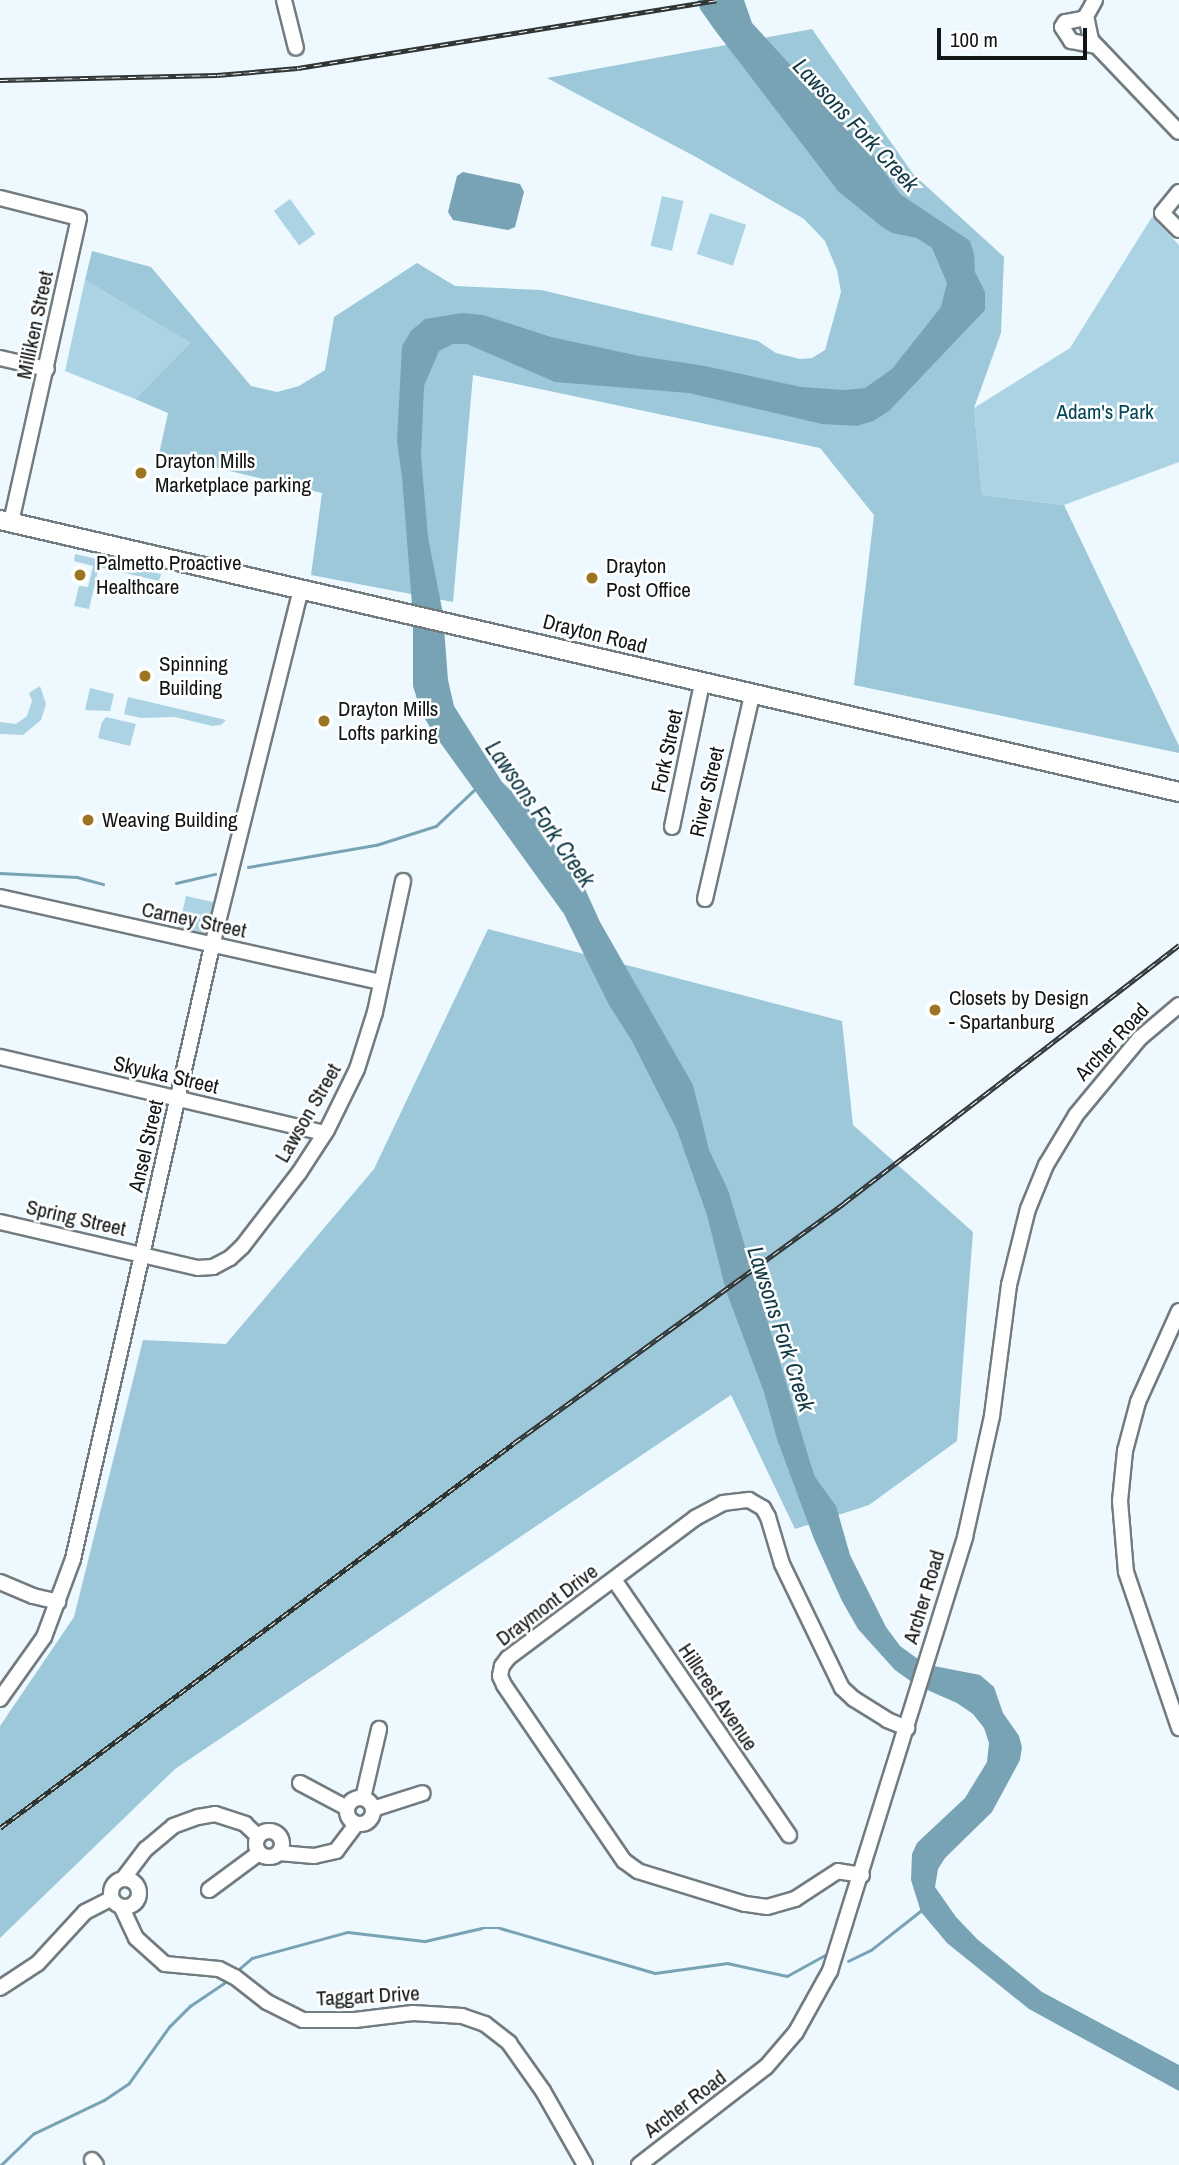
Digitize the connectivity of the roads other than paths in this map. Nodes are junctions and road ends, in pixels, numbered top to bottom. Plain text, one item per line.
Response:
1 (285, 0) edge
2 (1095, 0) edge
3 (1086, 18) junction
4 (1096, 46) junction
5 (296, 48) dead end
6 (1179, 132) edge
7 (1179, 192) edge
8 (0, 198) edge
9 (1179, 230) edge
10 (0, 358) edge
11 (47, 369) junction
12 (5, 521) edge
13 (301, 589) junction
14 (702, 684) junction
15 (752, 695) junction
16 (1179, 792) edge
17 (672, 827) dead end
18 (402, 881) dead end
19 (0, 897) edge
20 (705, 899) dead end
21 (212, 946) junction
22 (380, 982) junction
23 (1179, 1006) edge
24 (0, 1057) edge
25 (178, 1099) junction
26 (324, 1133) junction
27 (0, 1222) edge
28 (143, 1255) junction
29 (1179, 1311) edge
30 (615, 1581) junction
31 (0, 1582) edge
32 (58, 1602) junction
33 (0, 1699) edge
34 (907, 1728) junction
35 (1179, 1728) edge
36 (379, 1730) dead end
37 (300, 1783) dead end
38 (423, 1793) dead end
39 (363, 1798) junction
40 (346, 1808) junction
41 (373, 1809) junction
42 (356, 1824) junction
43 (789, 1835) dead end
44 (258, 1836) junction
45 (259, 1853) junction
46 (279, 1853) junction
47 (862, 1875) junction
48 (123, 1879) junction
49 (209, 1891) dead end
50 (117, 1903) junction
51 (0, 1988) edge
52 (585, 2165) edge
53 (639, 2165) edge

1 - 5 street
2 - 3 street
3 - 4 street
3 - 4 street
4 - 6 street
7 - 9 street
8 - 11 street, Milliken Street
10 - 11 street
11 - 12 street, Milliken Street
12 - 13 main road, Drayton Road
13 - 14 main road, Drayton Road
13 - 21 street, Ansel Street
14 - 15 main road, Drayton Road
14 - 17 street, Fork Street
15 - 16 main road, Drayton Road
15 - 20 street, River Street
18 - 22 street, Lawson Street
19 - 21 street, Carney Street
21 - 22 street, Carney Street
21 - 25 street, Ansel Street
22 - 26 street, Lawson Street
23 - 34 street, Archer Road
24 - 25 street, Skyuka Street
25 - 26 street, Skyuka Street
25 - 28 street, Ansel Street
26 - 28 street, Lawson Street
27 - 28 street, Spring Street
28 - 32 street, Ansel Street
29 - 35 street
30 - 34 street, Draymont Drive
30 - 43 street, Hillcrest Avenue
30 - 47 street, Draymont Drive
31 - 32 street
32 - 33 street, Ansel Street
34 - 47 street, Archer Road
36 - 39 street
37 - 40 street
38 - 41 street
39 - 40 street
39 - 41 street
40 - 42 street
41 - 42 street
42 - 46 street
44 - 45 street
44 - 46 street
44 - 48 street
45 - 46 street
45 - 49 street
47 - 53 street, Archer Road
48 - 50 street
48 - 50 street
50 - 51 street
50 - 52 street, Taggart Drive

